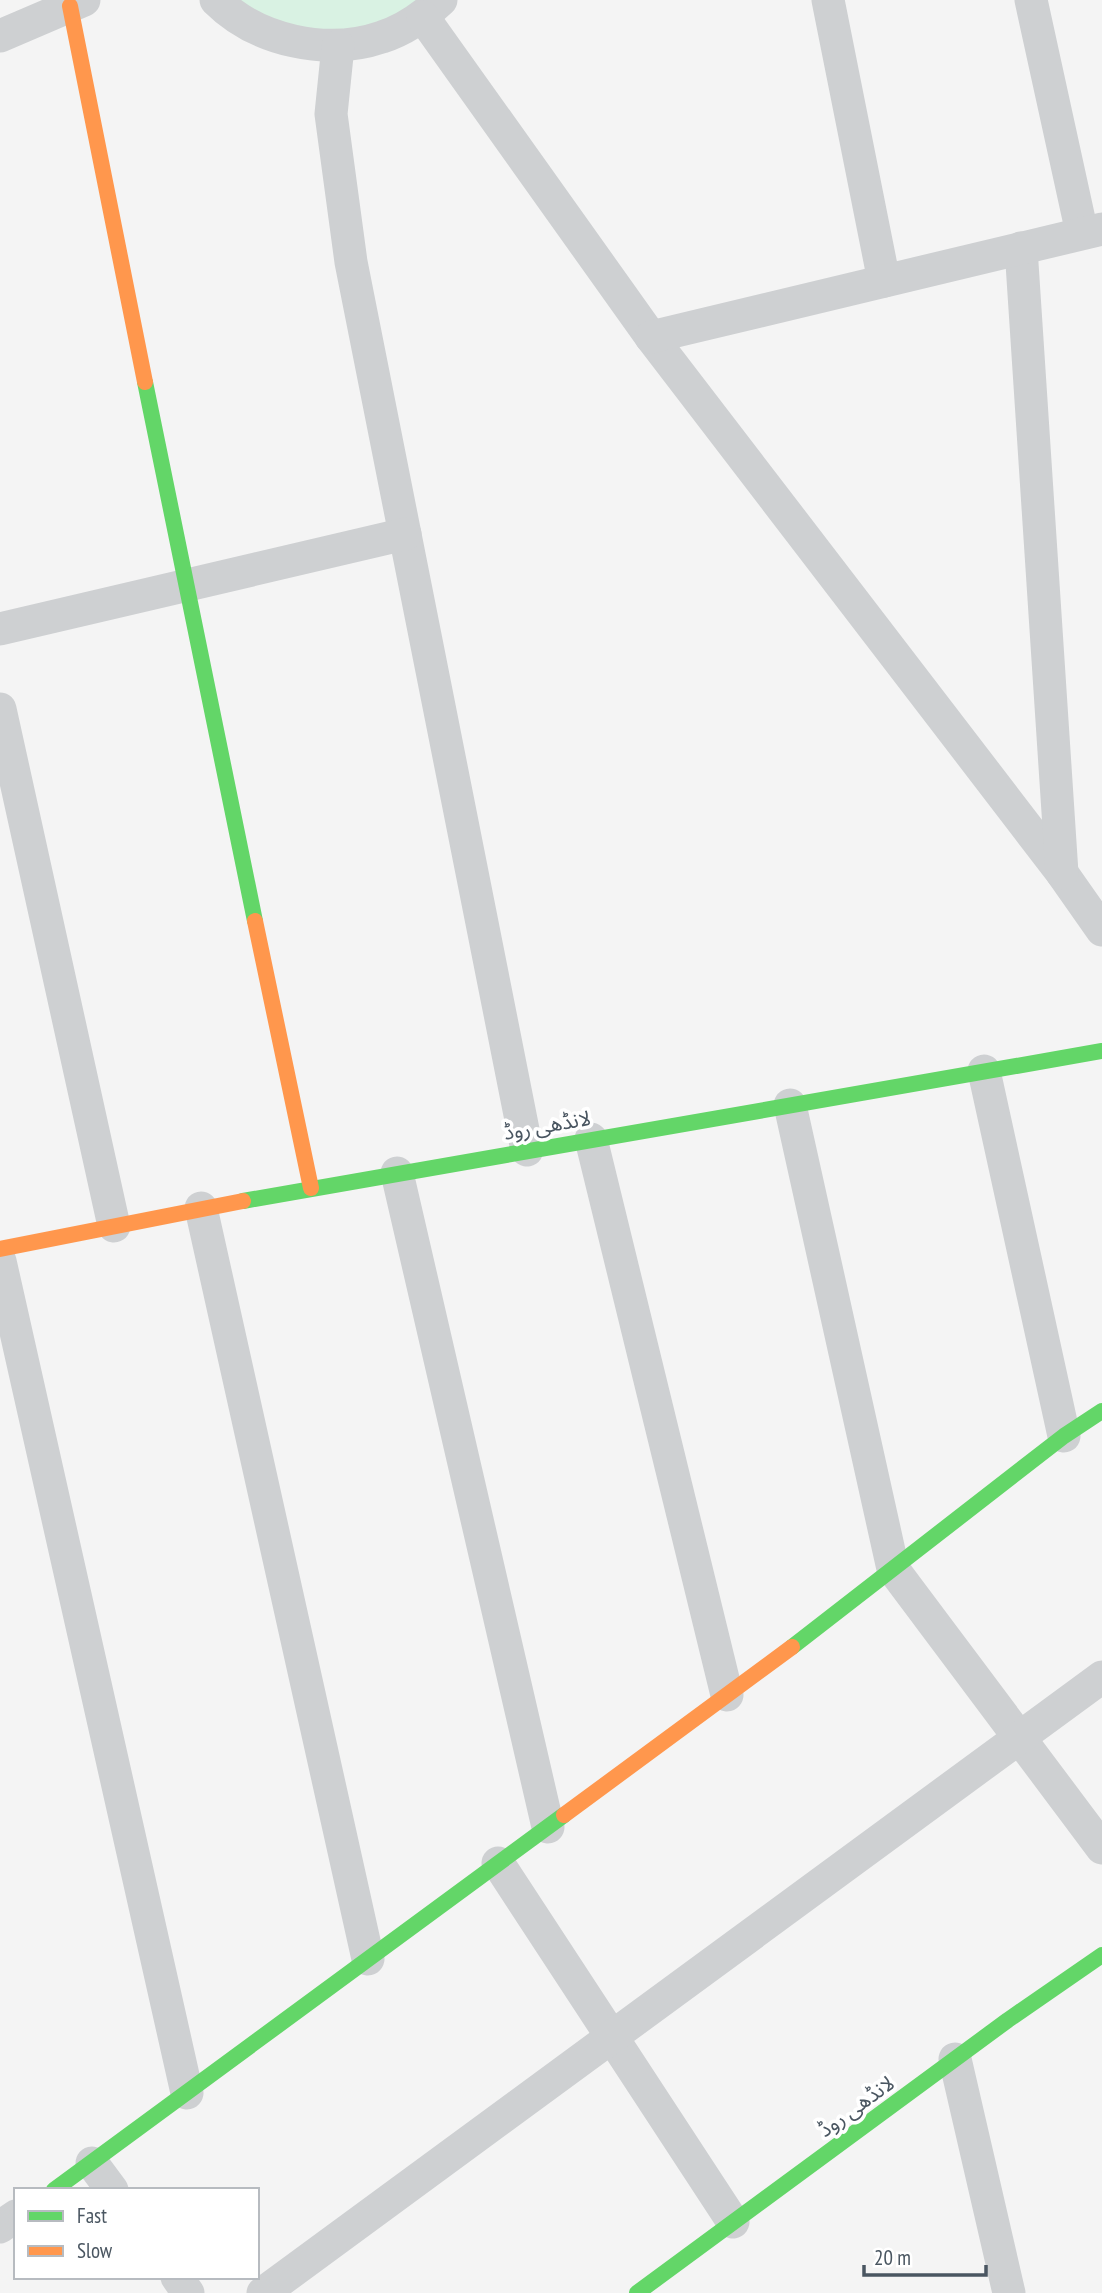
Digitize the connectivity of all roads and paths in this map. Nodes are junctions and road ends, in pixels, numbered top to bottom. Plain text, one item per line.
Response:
1 (216, 0) edge
2 (828, 0) edge
3 (1031, 0) edge
4 (77, 3) edge
5 (432, 9) edge
6 (0, 36) edge
7 (338, 46) junction
8 (1092, 231) edge
9 (1021, 247) junction
10 (884, 281) junction
11 (651, 337) junction
12 (405, 534) junction
13 (186, 586) junction
14 (0, 629) edge
15 (0, 709) edge
16 (1062, 873) junction
17 (1102, 930) edge
18 (1102, 1051) edge
19 (984, 1071) junction
20 (790, 1105) junction
21 (591, 1139) junction
22 (527, 1150) junction
23 (397, 1173) junction
24 (311, 1188) junction
25 (201, 1208) junction
26 (114, 1226) junction
27 (0, 1250) edge
28 (0, 1261) edge
29 (1102, 1411) edge
30 (1064, 1436) junction
31 (893, 1569) junction
32 (1102, 1677) edge
33 (727, 1695) junction
34 (1019, 1738) junction
35 (548, 1827) junction
36 (1102, 1848) edge
37 (498, 1863) junction
38 (1102, 1955) edge
39 (368, 1959) junction
40 (611, 2037) junction
41 (955, 2059) junction
42 (187, 2093) junction
43 (92, 2162) junction
44 (57, 2188) edge
45 (111, 2188) edge
46 (733, 2222) junction
47 (643, 2291) edge
48 (263, 2293) edge
49 (1009, 2293) edge

1 - 7 street
2 - 10 street
3 - 8 street
4 - 6 street
4 - 13 street
5 - 7 street
5 - 11 street
7 - 12 street
8 - 9 street
9 - 10 street
9 - 16 street
10 - 11 street
11 - 16 street
12 - 13 street
12 - 22 street
13 - 14 street
13 - 24 street
15 - 26 street
16 - 17 street
18 - 19 street, لانڈھی روڈ
19 - 20 street, لانڈھی روڈ
19 - 30 street
20 - 21 street, لانڈھی روڈ
20 - 31 street
21 - 22 street, لانڈھی روڈ
21 - 33 street
22 - 23 street, لانڈھی روڈ
23 - 24 street, لانڈھی روڈ
23 - 35 street
24 - 25 street, لانڈھی روڈ
25 - 26 street, لانڈھی روڈ
25 - 39 street
26 - 27 street, لانڈھی روڈ
28 - 42 street
29 - 30 street
30 - 31 street
31 - 33 street
31 - 34 street
32 - 34 street
33 - 35 street
34 - 36 street
34 - 40 street
35 - 37 street
37 - 39 street
37 - 40 street
38 - 41 street, لانڈھی روڈ
39 - 42 street
40 - 46 street
40 - 48 street
41 - 46 street, لانڈھی روڈ
41 - 49 street
42 - 43 street
43 - 44 street
43 - 45 street
46 - 47 street, لانڈھی روڈ

